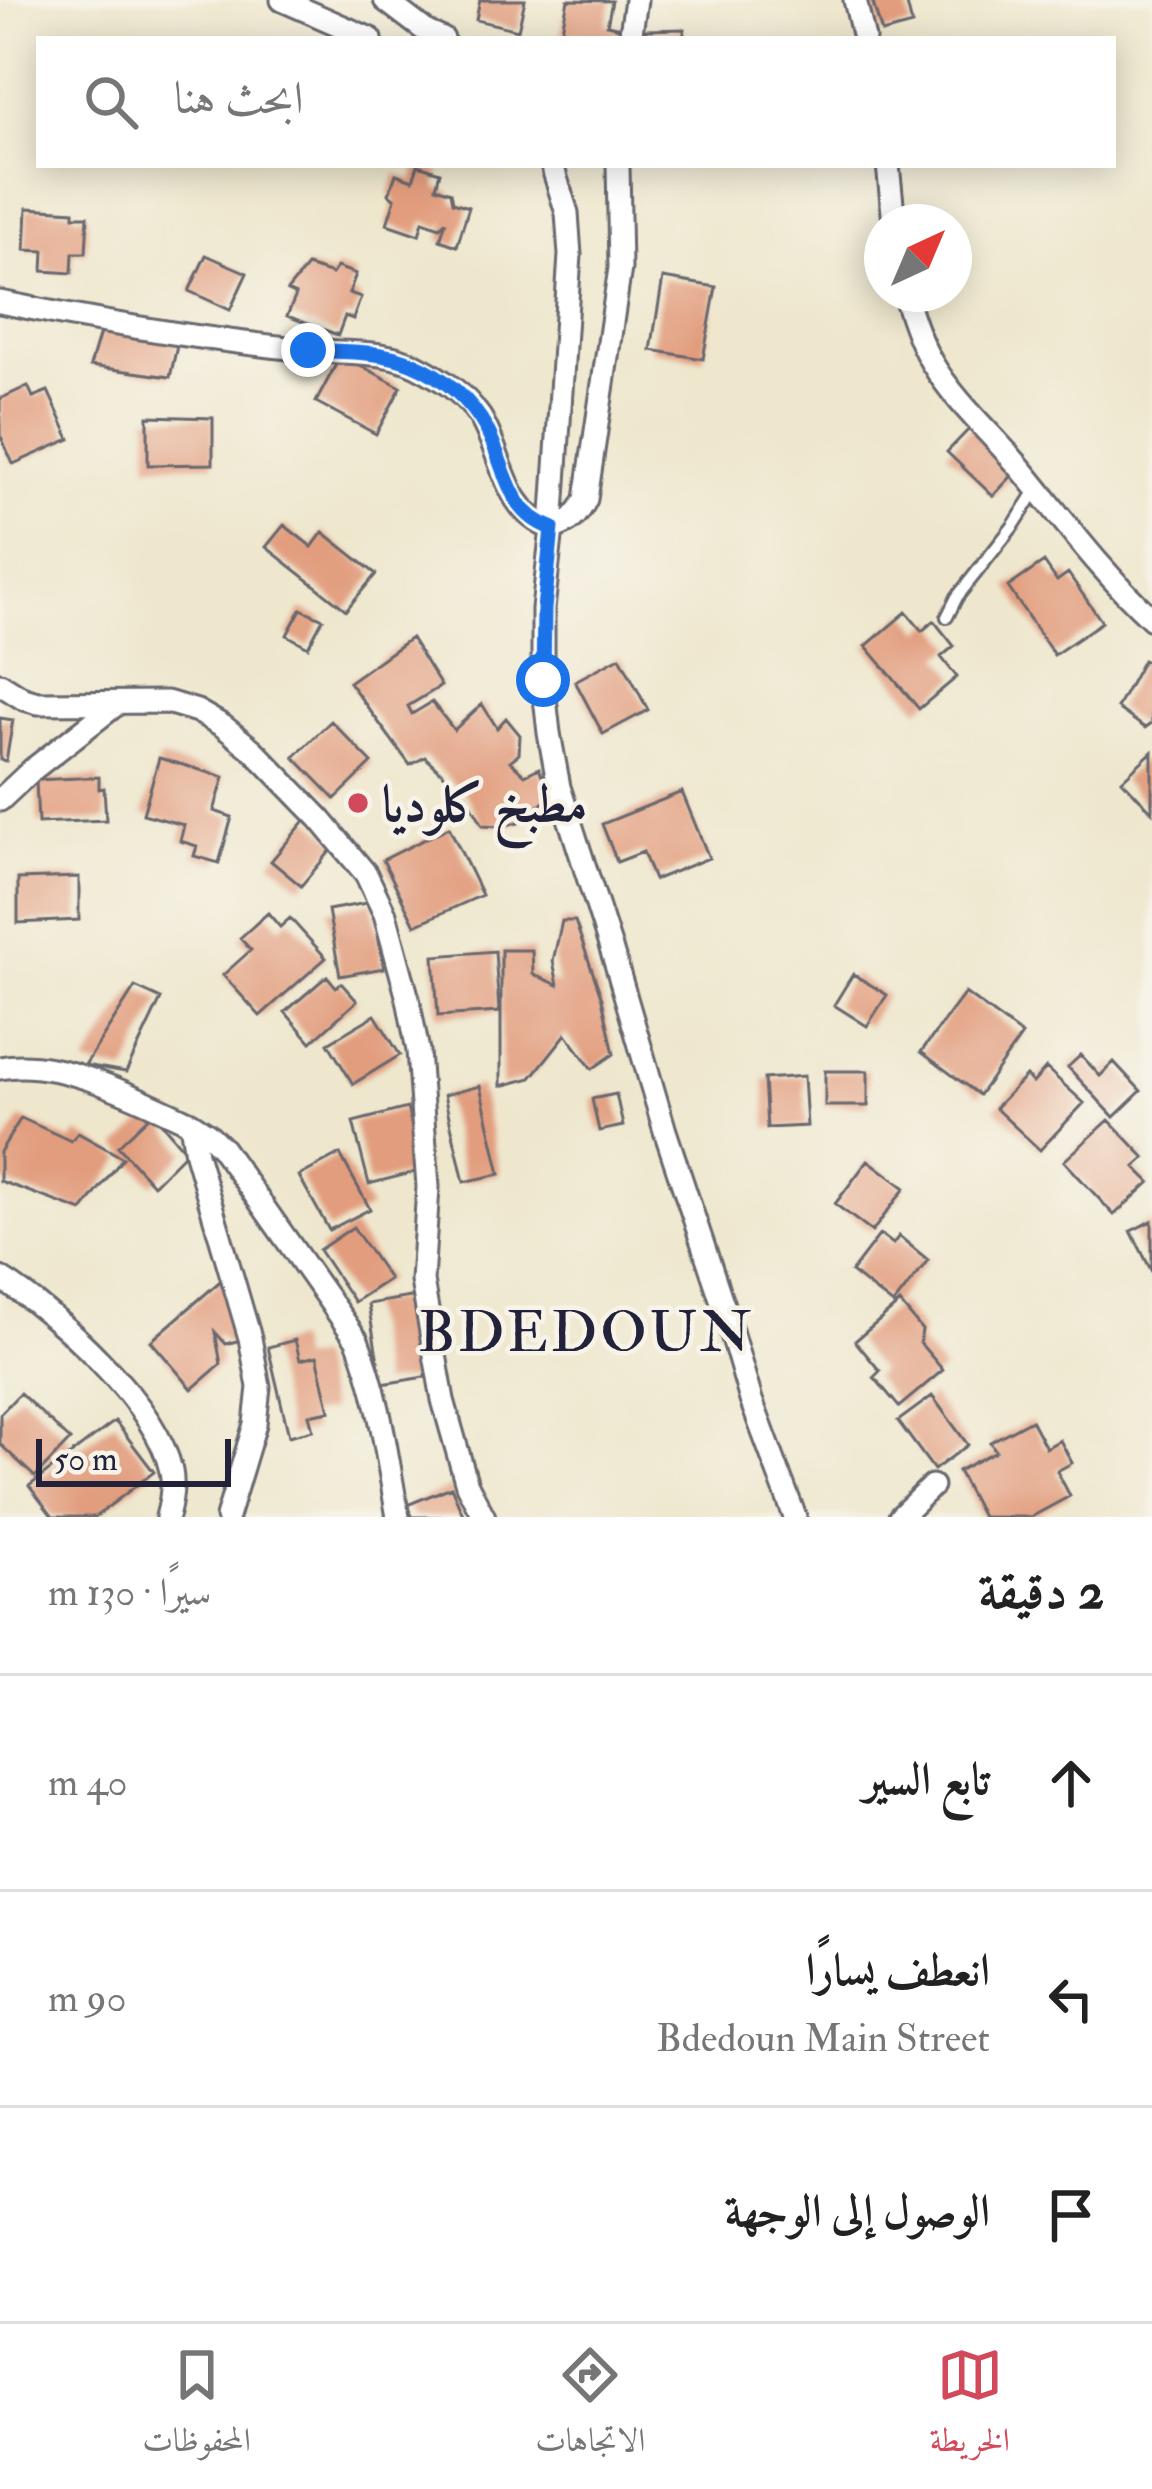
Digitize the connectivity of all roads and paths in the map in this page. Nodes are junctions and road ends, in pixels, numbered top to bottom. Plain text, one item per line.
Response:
1 (282, 0) edge
2 (385, 0) edge
3 (636, 0) edge
4 (854, 0) edge
5 (364, 36) edge
6 (436, 36) edge
7 (630, 36) edge
8 (863, 36) edge
9 (553, 168) edge
10 (618, 168) edge
11 (888, 168) edge
12 (892, 204) edge
13 (0, 302) edge
14 (910, 312) edge
15 (1037, 488) junction
16 (552, 528) junction
17 (947, 617) dead end
18 (1152, 619) edge
19 (0, 685) edge
20 (118, 703) junction
21 (0, 800) edge
22 (0, 1068) edge
23 (191, 1123) junction
24 (0, 1278) edge
25 (932, 1486) dead end
26 (167, 1517) edge
27 (227, 1517) edge
28 (398, 1517) edge
29 (484, 1517) edge
30 (795, 1517) edge
31 (900, 1517) edge

1 - 5 street
2 - 6 street
3 - 7 street
4 - 8 street
9 - 16 street
10 - 16 street
11 - 12 street
13 - 16 street
14 - 15 street
15 - 17 lane
15 - 18 street
16 - 30 street
19 - 20 street
20 - 21 street
20 - 29 street
22 - 23 street
23 - 27 street
23 - 28 street
24 - 26 street
25 - 31 street

